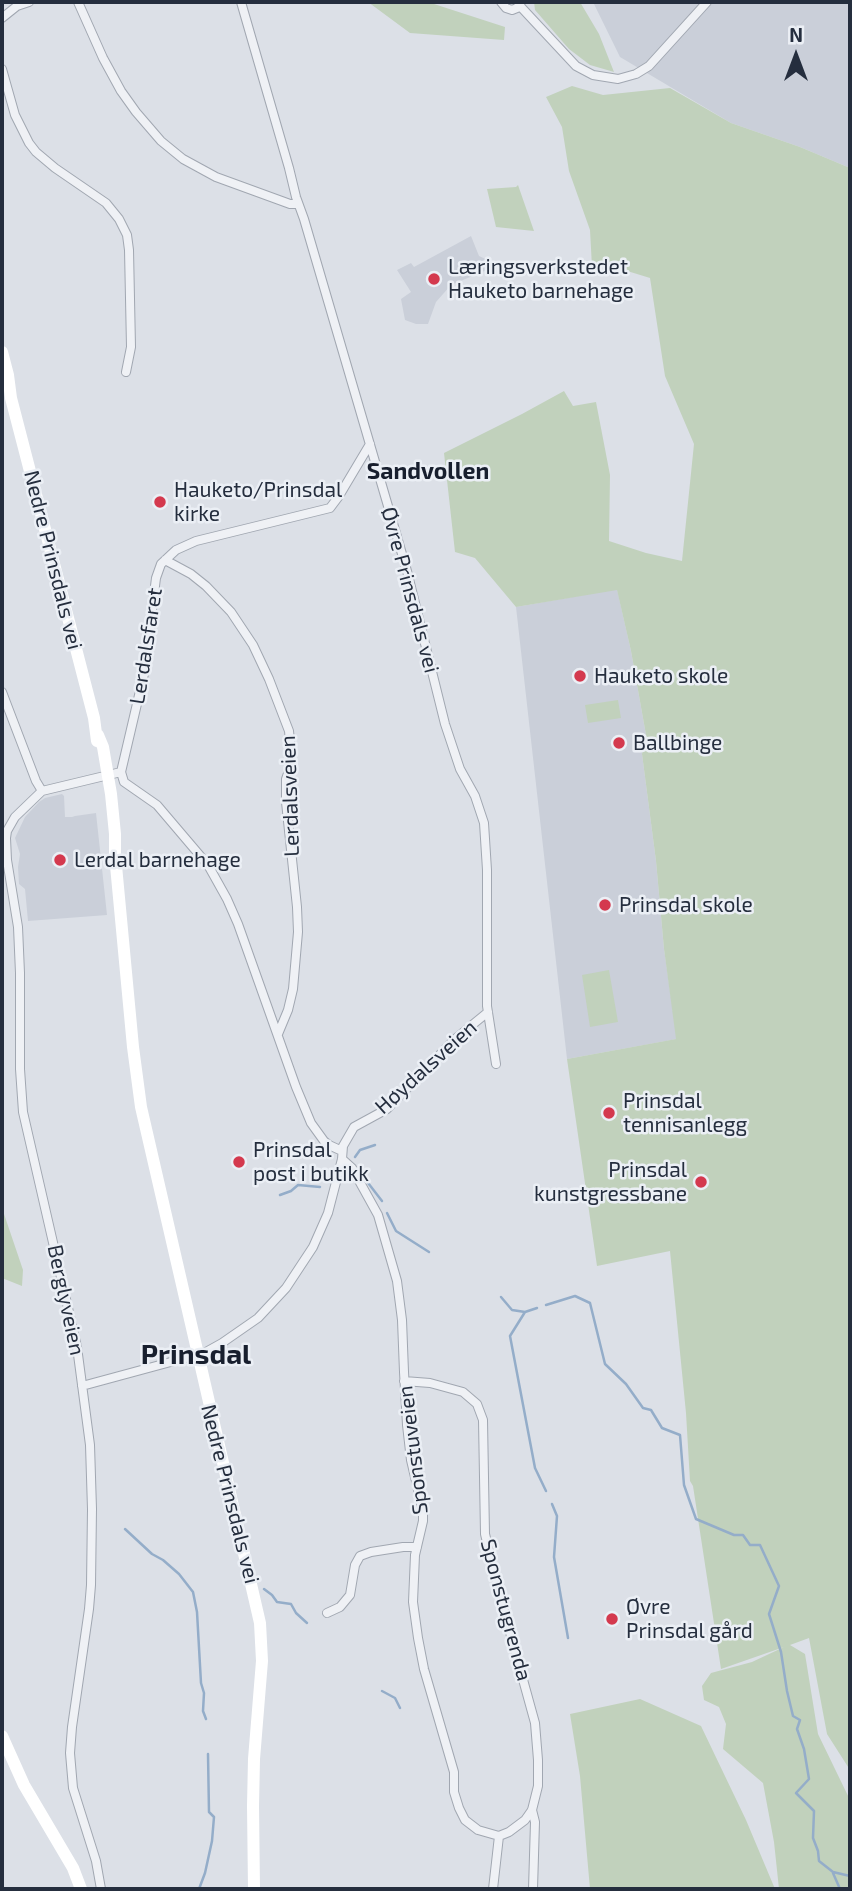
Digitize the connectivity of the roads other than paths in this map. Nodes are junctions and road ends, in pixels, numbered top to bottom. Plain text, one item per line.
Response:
1 (29, 2) edge
2 (78, 2) edge
3 (241, 2) edge
4 (501, 2) edge
5 (707, 2) edge
6 (520, 4) edge
7 (2, 18) edge
8 (2, 69) edge
9 (298, 204) junction
10 (2, 352) edge
11 (125, 372) dead end
12 (6, 390) edge
13 (370, 444) junction
14 (165, 560) junction
15 (2, 692) edge
16 (111, 774) junction
17 (42, 791) junction
18 (488, 1012) junction
19 (278, 1034) junction
20 (496, 1064) dead end
21 (342, 1155) junction
22 (197, 1356) junction
23 (404, 1381) junction
24 (82, 1386) junction
25 (417, 1547) junction
26 (327, 1613) dead end
27 (2, 1735) edge
28 (532, 1810) junction
29 (499, 1836) junction
30 (81, 1889) edge
31 (101, 1889) edge
32 (254, 1889) edge
33 (493, 1889) edge
34 (533, 1889) edge

1 - 7 street
2 - 9 street
3 - 9 street, Øvre Prinsdals vei
4 - 6 street
5 - 6 street
8 - 11 street
9 - 13 street, Øvre Prinsdals vei
10 - 12 main road, Nedre Prinsdals vei
12 - 16 main road, Nedre Prinsdals vei
13 - 14 street, Lerdalsfaret
13 - 18 street, Øvre Prinsdals vei
14 - 16 street, Lerdalsfaret
14 - 19 street, Lerdalsveien
15 - 17 street
16 - 17 street, Berglyveien
16 - 19 street, Sponstuveien
16 - 22 main road, Nedre Prinsdals vei
17 - 24 street, Berglyveien
18 - 20 street, Øvre Prinsdals vei
18 - 21 street, Høydalsveien
19 - 21 street, Sponstuveien
21 - 22 street, Høydalsveien
21 - 23 street, Sponstuveien
22 - 24 street, Høydalsveien
22 - 32 main road, Nedre Prinsdals vei
23 - 25 street, Sponstuveien
23 - 28 street, Sponstugrenda
24 - 31 street, Berglyveien
25 - 26 street
25 - 29 street, Sponstuveien
27 - 30 main road
28 - 29 street
28 - 34 street, Sponstugrenda
29 - 33 street

